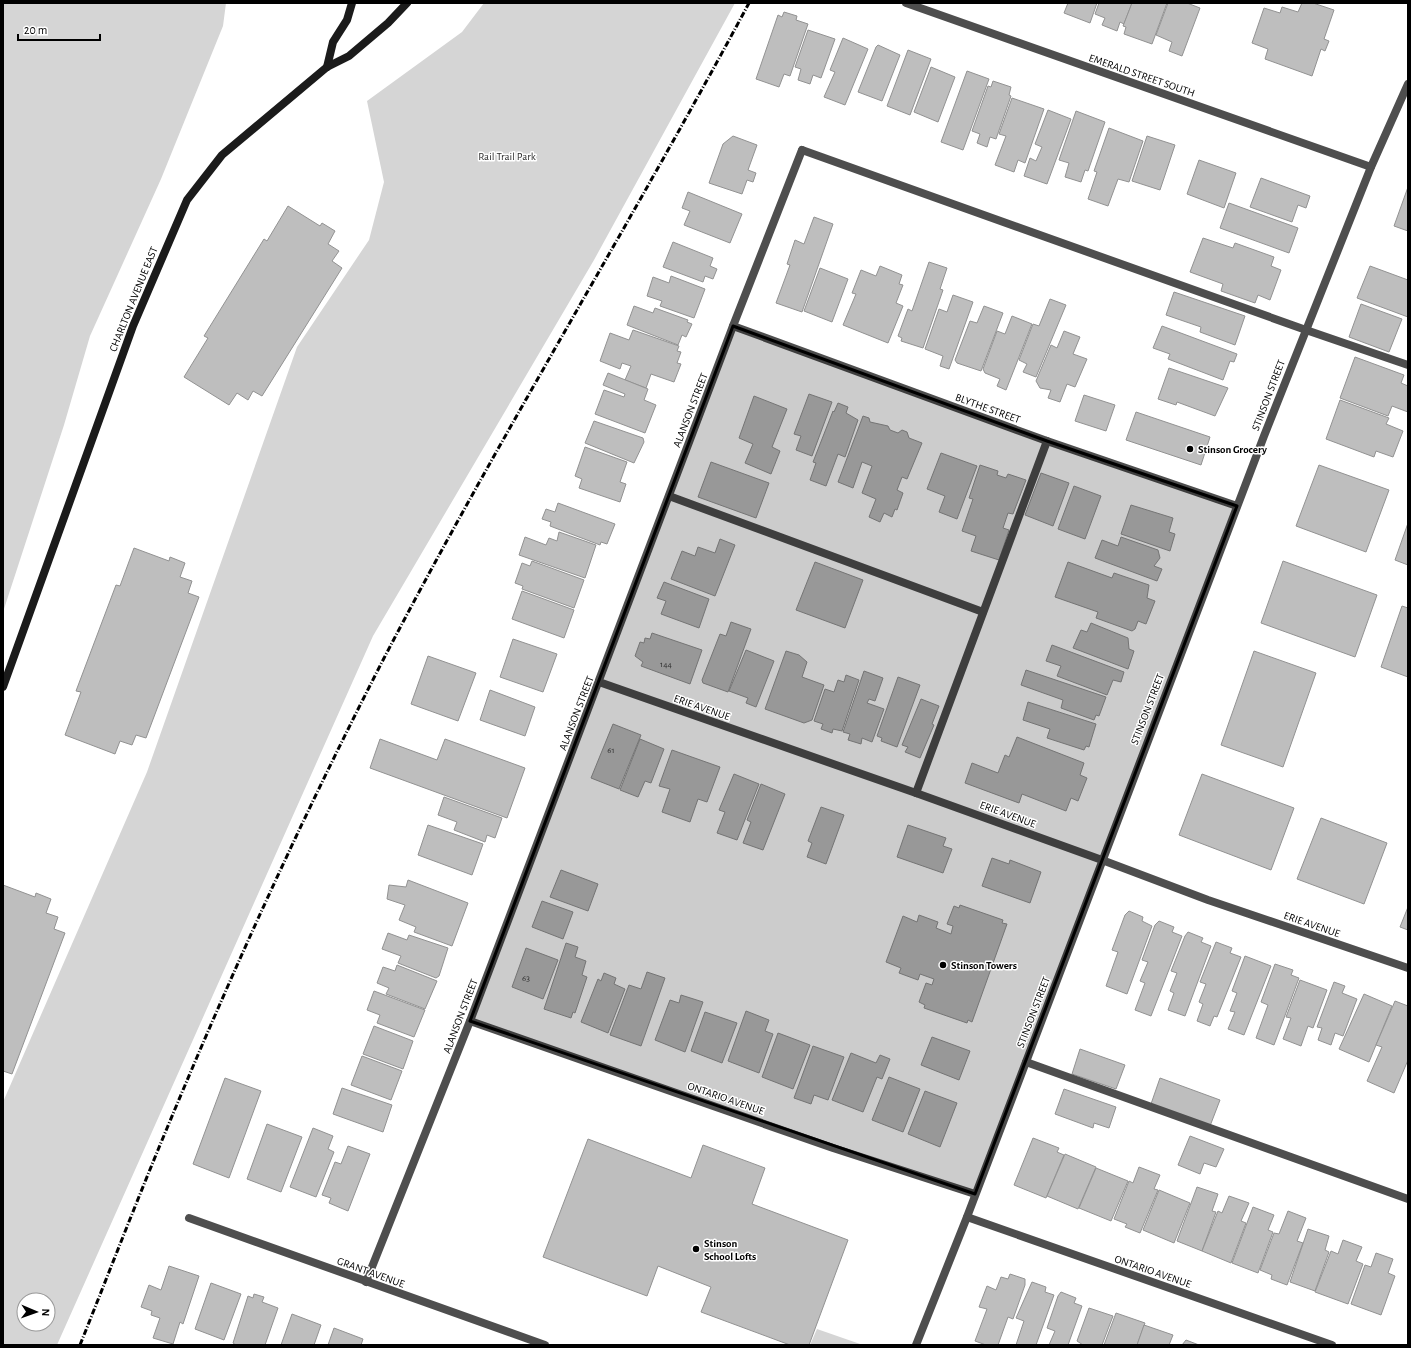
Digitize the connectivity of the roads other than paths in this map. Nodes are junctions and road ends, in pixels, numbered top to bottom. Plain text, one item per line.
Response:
1 (352, 3) edge
2 (407, 3) edge
3 (906, 3) edge
4 (328, 67) junction
5 (1408, 84) edge
6 (1405, 100) edge
7 (1371, 167) junction
8 (733, 326) junction
9 (1306, 330) junction
10 (1408, 365) edge
11 (1047, 441) junction
12 (669, 496) junction
13 (1237, 506) junction
14 (983, 612) junction
15 (599, 682) junction
16 (3, 687) edge
17 (916, 793) junction
18 (1102, 860) junction
19 (1408, 968) edge
20 (470, 1021) junction
21 (1026, 1062) junction
22 (975, 1194) junction
23 (1408, 1199) edge
24 (967, 1217) junction
25 (189, 1218) dead end
26 (366, 1282) junction
27 (545, 1345) edge
28 (916, 1345) edge
29 (1332, 1345) edge

1 - 4 main road
2 - 4 main road, CHARLTON AVENUE EAST
3 - 7 street, EMERALD STREET SOUTH
4 - 16 main road, CHARLTON AVENUE EAST
5 - 6 street, STINSON STREET
6 - 7 street, STINSON STREET
7 - 9 street, STINSON STREET
8 - 9 street, ALANSON STREET
8 - 11 street, BLYTHE STREET
8 - 12 street, ALANSON STREET
9 - 10 street
9 - 13 street, STINSON STREET
11 - 13 street, BLYTHE STREET
11 - 14 street
12 - 14 street
12 - 15 street, ALANSON STREET
13 - 18 street, STINSON STREET
14 - 17 street
15 - 17 street, ERIE AVENUE
15 - 20 street, ALANSON STREET
17 - 18 street, ERIE AVENUE
18 - 19 street, ERIE AVENUE
18 - 21 street, STINSON STREET
20 - 22 street, ONTARIO AVENUE
20 - 26 street, ALANSON STREET
21 - 22 street, STINSON STREET
21 - 23 street
22 - 24 street, STINSON STREET
24 - 28 street, STINSON STREET
24 - 29 street, ONTARIO AVENUE
25 - 26 street, GRANT AVENUE
26 - 27 street, GRANT AVENUE

